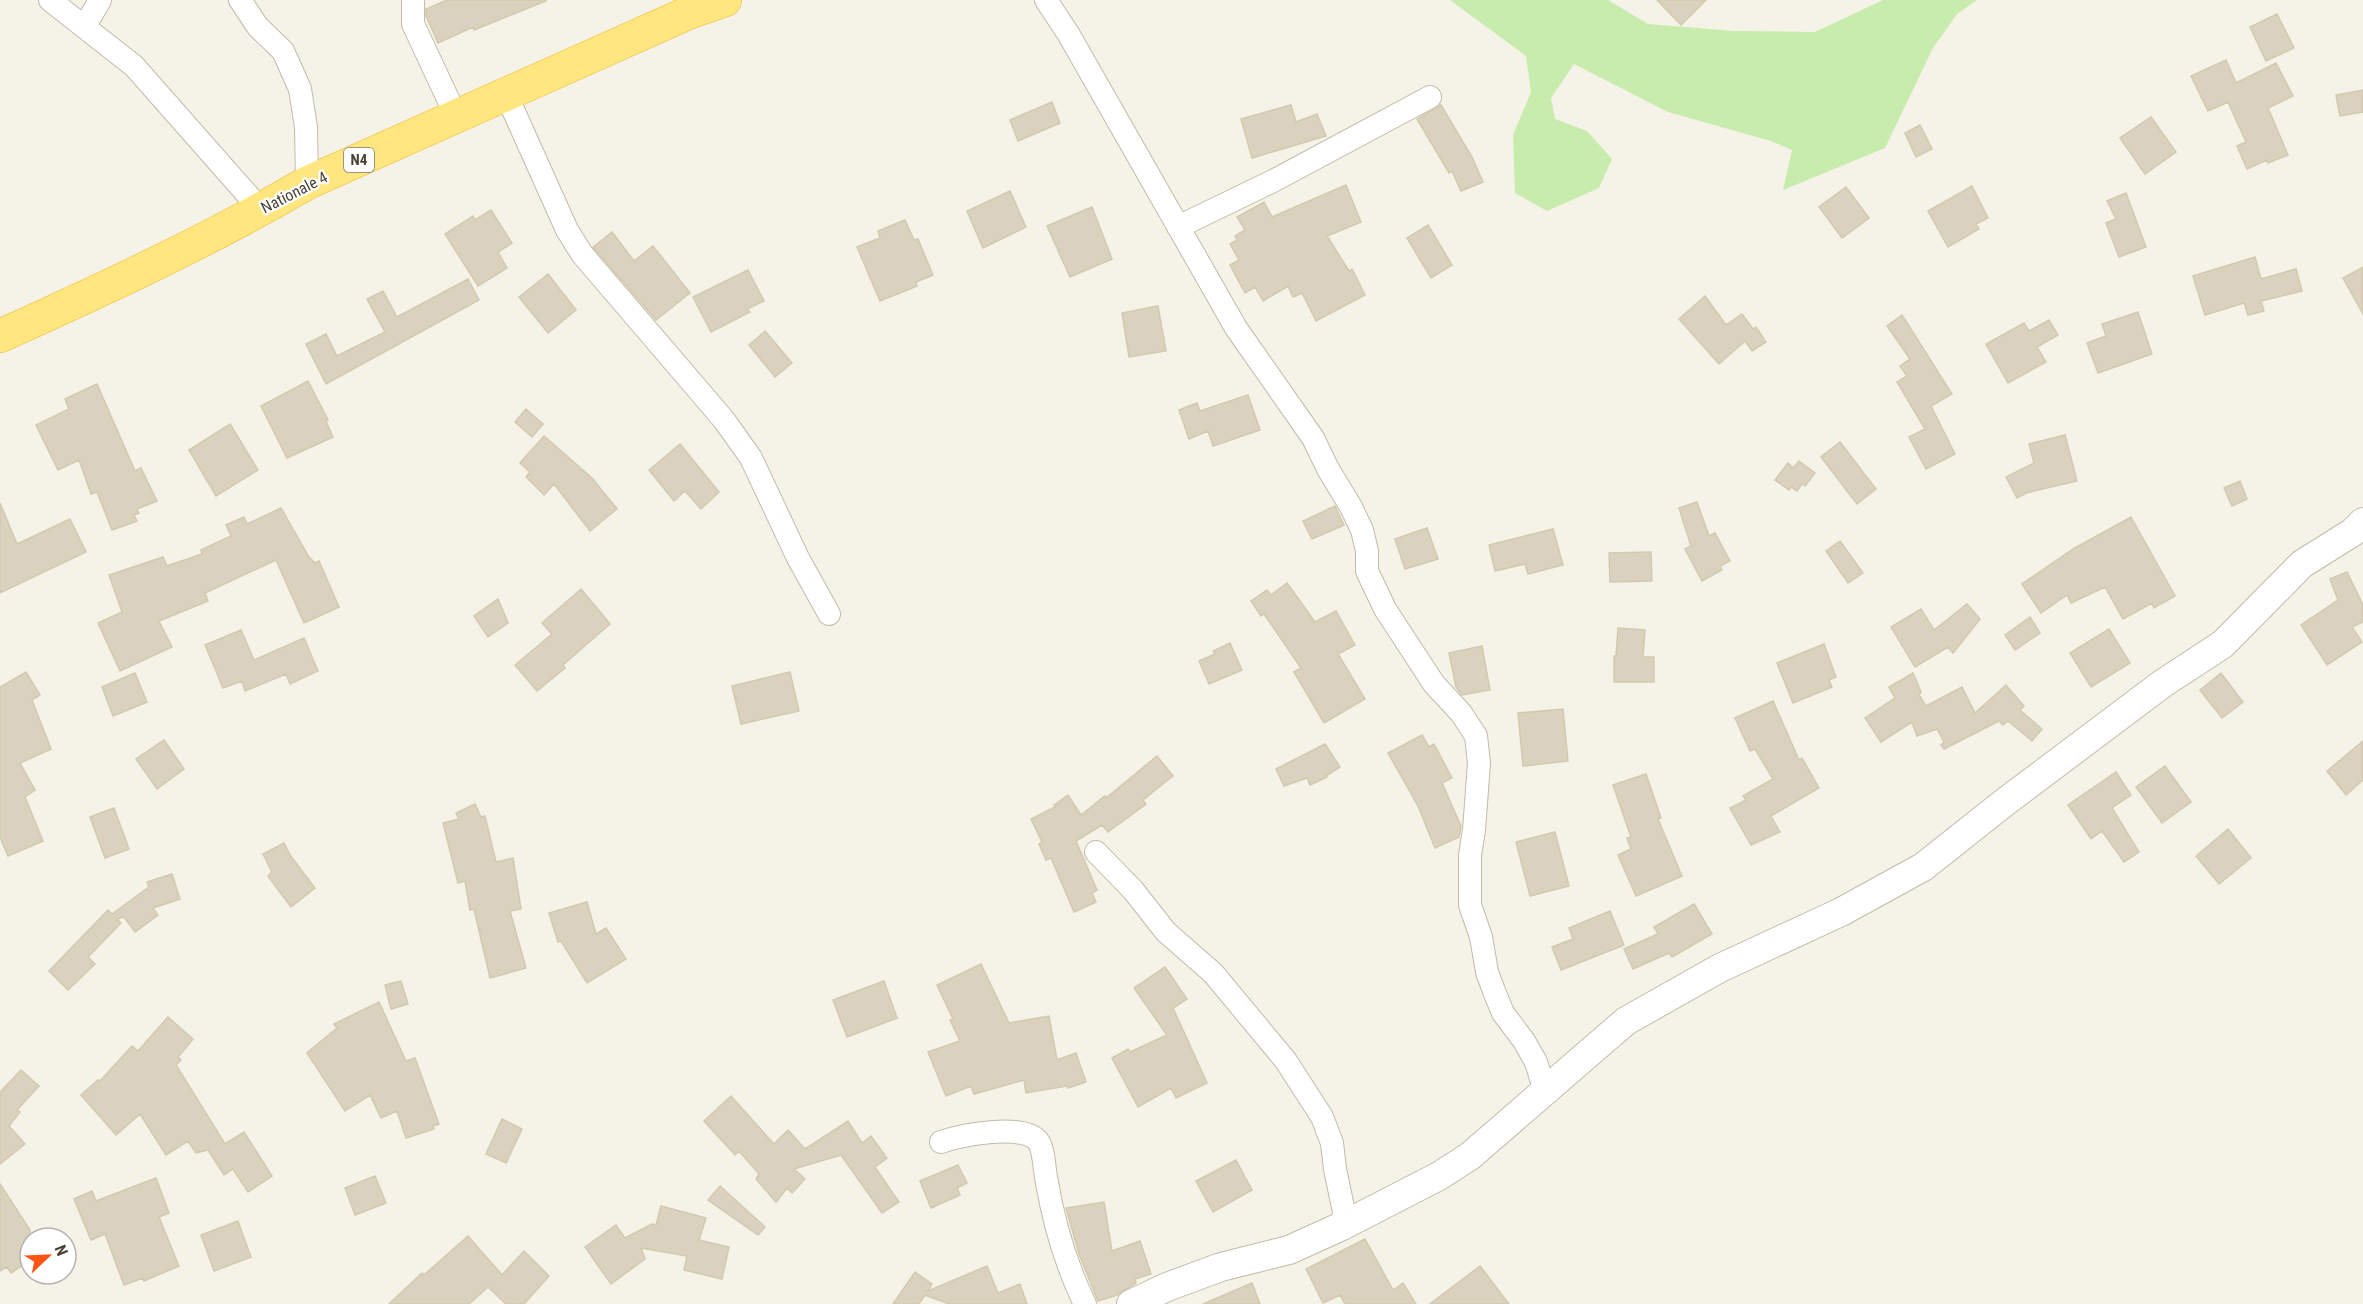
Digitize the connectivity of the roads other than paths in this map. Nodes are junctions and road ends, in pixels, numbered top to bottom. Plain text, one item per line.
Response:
1 (50, 0) edge
2 (100, 0) edge
3 (240, 0) edge
4 (413, 0) edge
5 (725, 0) edge
6 (1046, 0) edge
7 (685, 6) edge
8 (85, 26) junction
9 (506, 94) junction
10 (1430, 97) dead end
11 (456, 116) junction
12 (307, 183) junction
13 (261, 210) junction
14 (1178, 227) junction
15 (0, 336) edge
16 (2363, 522) edge
17 (829, 614) dead end
18 (1096, 852) dead end
19 (1545, 1091) junction
20 (941, 1142) dead end
21 (1342, 1226) junction
22 (1085, 1304) edge
23 (1131, 1304) edge

1 - 8 street
2 - 8 street
3 - 12 street
4 - 11 street
5 - 7 highway, Nationale 4 / N4
6 - 14 street
7 - 9 highway, Nationale 4 / N4
8 - 13 street
9 - 11 highway, Nationale 4 / N4
9 - 17 street
10 - 14 street
11 - 12 highway, Nationale 4 / N4
12 - 13 highway, Nationale 4 / N4
13 - 15 highway, Nationale 4 / N4
14 - 19 street
16 - 19 street
18 - 21 street
19 - 21 street
20 - 22 street
21 - 23 street

